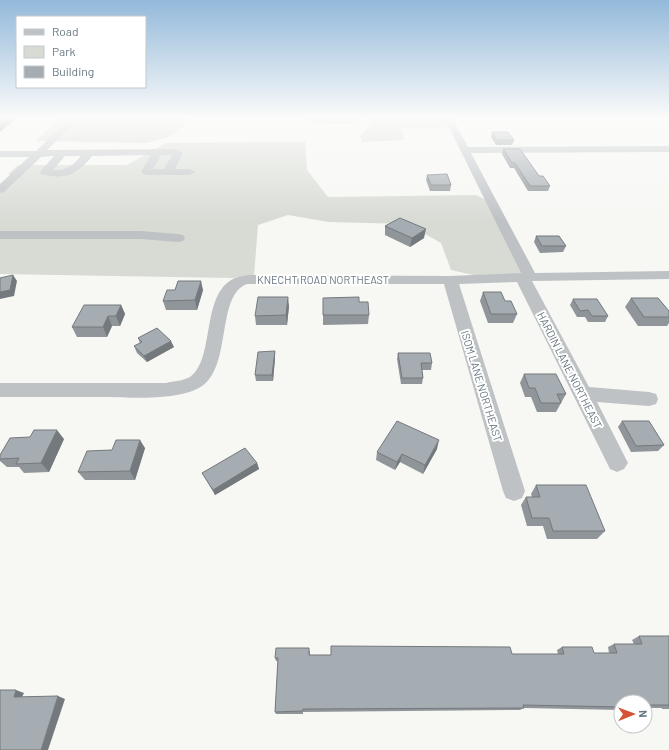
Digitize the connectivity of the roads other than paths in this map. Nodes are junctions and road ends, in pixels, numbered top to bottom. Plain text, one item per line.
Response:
1 (90, 152) junction
2 (158, 152) junction
3 (466, 152) edge
4 (38, 153) junction
5 (63, 153) junction
6 (0, 154) edge
7 (168, 172) junction
8 (190, 172) dead end
9 (0, 190) edge
10 (0, 235) edge
11 (178, 238) dead end
12 (669, 275) edge
13 (526, 277) junction
14 (450, 280) junction
15 (0, 390) edge
16 (583, 394) junction
17 (649, 399) dead end
18 (617, 463) dead end
19 (514, 492) dead end

1 - 2 street
1 - 5 street
1 - 5 street
2 - 7 street
2 - 7 street
3 - 13 street, HARDIN LANE NORTHEAST
4 - 5 street
4 - 6 street
4 - 9 street
7 - 8 street
10 - 11 street
12 - 13 street, KNECHT ROAD NORTHEAST
13 - 14 street, KNECHT ROAD NORTHEAST
13 - 16 street, HARDIN LANE NORTHEAST
14 - 15 street, KNECHT ROAD NORTHEAST
14 - 19 street, ISOM LANE NORTHEAST
16 - 17 street
16 - 18 street, HARDIN LANE NORTHEAST

